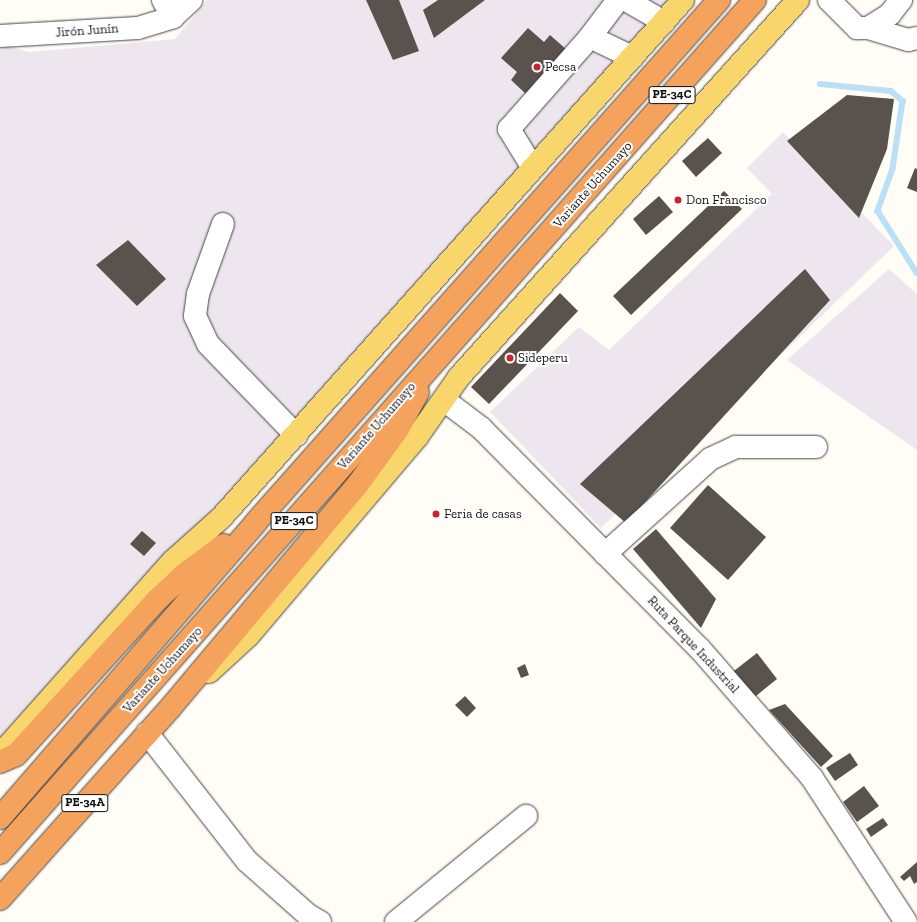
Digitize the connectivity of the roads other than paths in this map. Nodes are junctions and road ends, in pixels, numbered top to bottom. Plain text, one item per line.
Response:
1 (191, 0) edge
2 (618, 0) edge
3 (626, 0) edge
4 (683, 0) edge
5 (719, 0) edge
6 (755, 0) edge
7 (798, 0) edge
8 (829, 0) edge
9 (901, 0) edge
10 (168, 9) edge
11 (664, 22) junction
12 (868, 28) junction
13 (0, 36) edge
14 (590, 38) junction
15 (917, 38) edge
16 (632, 57) junction
17 (533, 168) junction
18 (223, 224) dead end
19 (438, 356) junction
20 (444, 400) junction
21 (296, 435) junction
22 (816, 447) dead end
23 (256, 522) junction
24 (605, 554) junction
25 (171, 707) junction
26 (147, 733) junction
27 (0, 762) edge
28 (526, 816) dead end
29 (0, 818) edge
30 (0, 854) edge
31 (0, 899) edge
32 (320, 922) edge
33 (396, 922) edge
34 (906, 922) edge

1 - 10 street
2 - 14 street
3 - 11 street
4 - 11 main road
5 - 23 highway, Variante Uchumayo / PE-34C
6 - 19 highway, Variante Uchumayo / PE-34C
7 - 20 main road, PE-34A
8 - 12 street
9 - 12 street
10 - 13 street, Jirón Junín
11 - 16 main road
12 - 15 street
14 - 16 street
14 - 17 street
16 - 17 main road
17 - 21 main road
18 - 21 street
19 - 25 highway
19 - 30 highway, Variante Uchumayo / PE-34C
20 - 24 street, Ruta Parque Industrial
20 - 25 main road, PE-34A
21 - 27 main road
22 - 24 street
23 - 27 highway
23 - 29 highway, Variante Uchumayo / PE-34C
24 - 34 street, Ruta Parque Industrial
25 - 26 highway, PE-34A
26 - 31 highway, PE-34A
26 - 32 street
28 - 33 street

